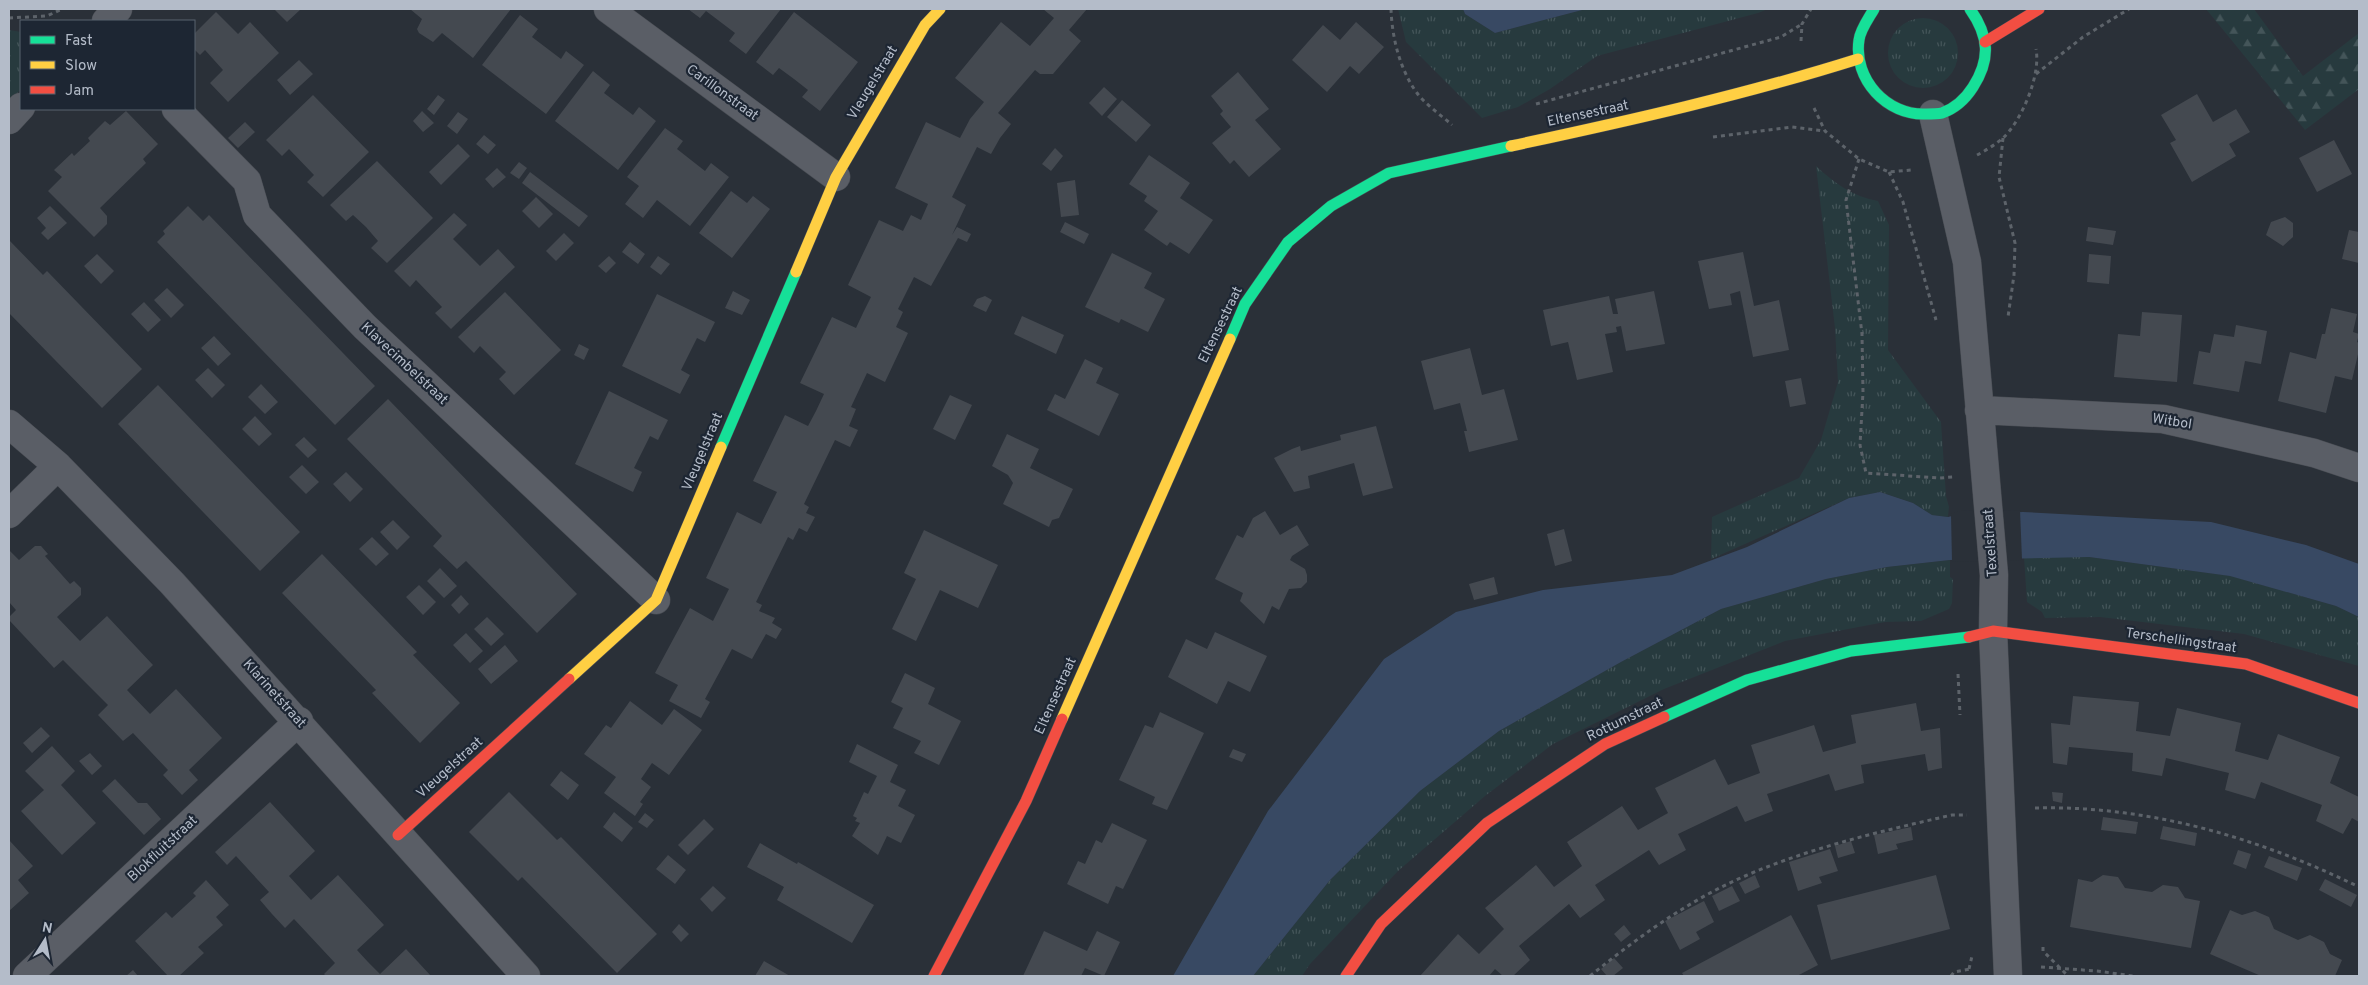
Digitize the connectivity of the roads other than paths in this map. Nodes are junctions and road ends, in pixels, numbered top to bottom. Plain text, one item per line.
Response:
1 (118, 9) edge
2 (608, 9) edge
3 (940, 9) edge
4 (1874, 9) edge
5 (1970, 9) edge
6 (2039, 9) edge
7 (107, 20) edge
8 (1985, 42) junction
9 (1858, 59) junction
10 (20, 108) edge
11 (177, 110) edge
12 (1933, 114) junction
13 (9, 120) edge
14 (836, 177) junction
15 (1979, 410) junction
16 (9, 424) edge
17 (58, 466) junction
18 (2359, 468) edge
19 (9, 514) edge
20 (656, 600) junction
21 (1993, 630) junction
22 (2359, 703) edge
23 (299, 721) junction
24 (398, 835) junction
25 (27, 976) edge
26 (526, 976) edge
27 (934, 976) edge
28 (1346, 976) edge
29 (2008, 976) edge

1 - 7 street
2 - 14 street, Carillonstraat
3 - 14 street, Vleugelstraat
4 - 9 street
5 - 8 street
6 - 8 street
8 - 12 street
9 - 12 street
9 - 27 street, Eltensestraat
10 - 13 street
11 - 20 street, Klavecimbelstraat
12 - 15 street, Texelstraat
14 - 20 street, Vleugelstraat
15 - 18 street, Witbol
15 - 21 street, Texelstraat
16 - 17 street, Klarinetstraat
17 - 19 street
17 - 23 street, Klarinetstraat
20 - 24 street, Vleugelstraat
21 - 22 street, Terschellingstraat
21 - 28 street, Rottumstraat
21 - 29 street, Texelstraat
23 - 24 street, Klarinetstraat
23 - 25 street, Blokfluitstraat
24 - 26 street, Klarinetstraat

